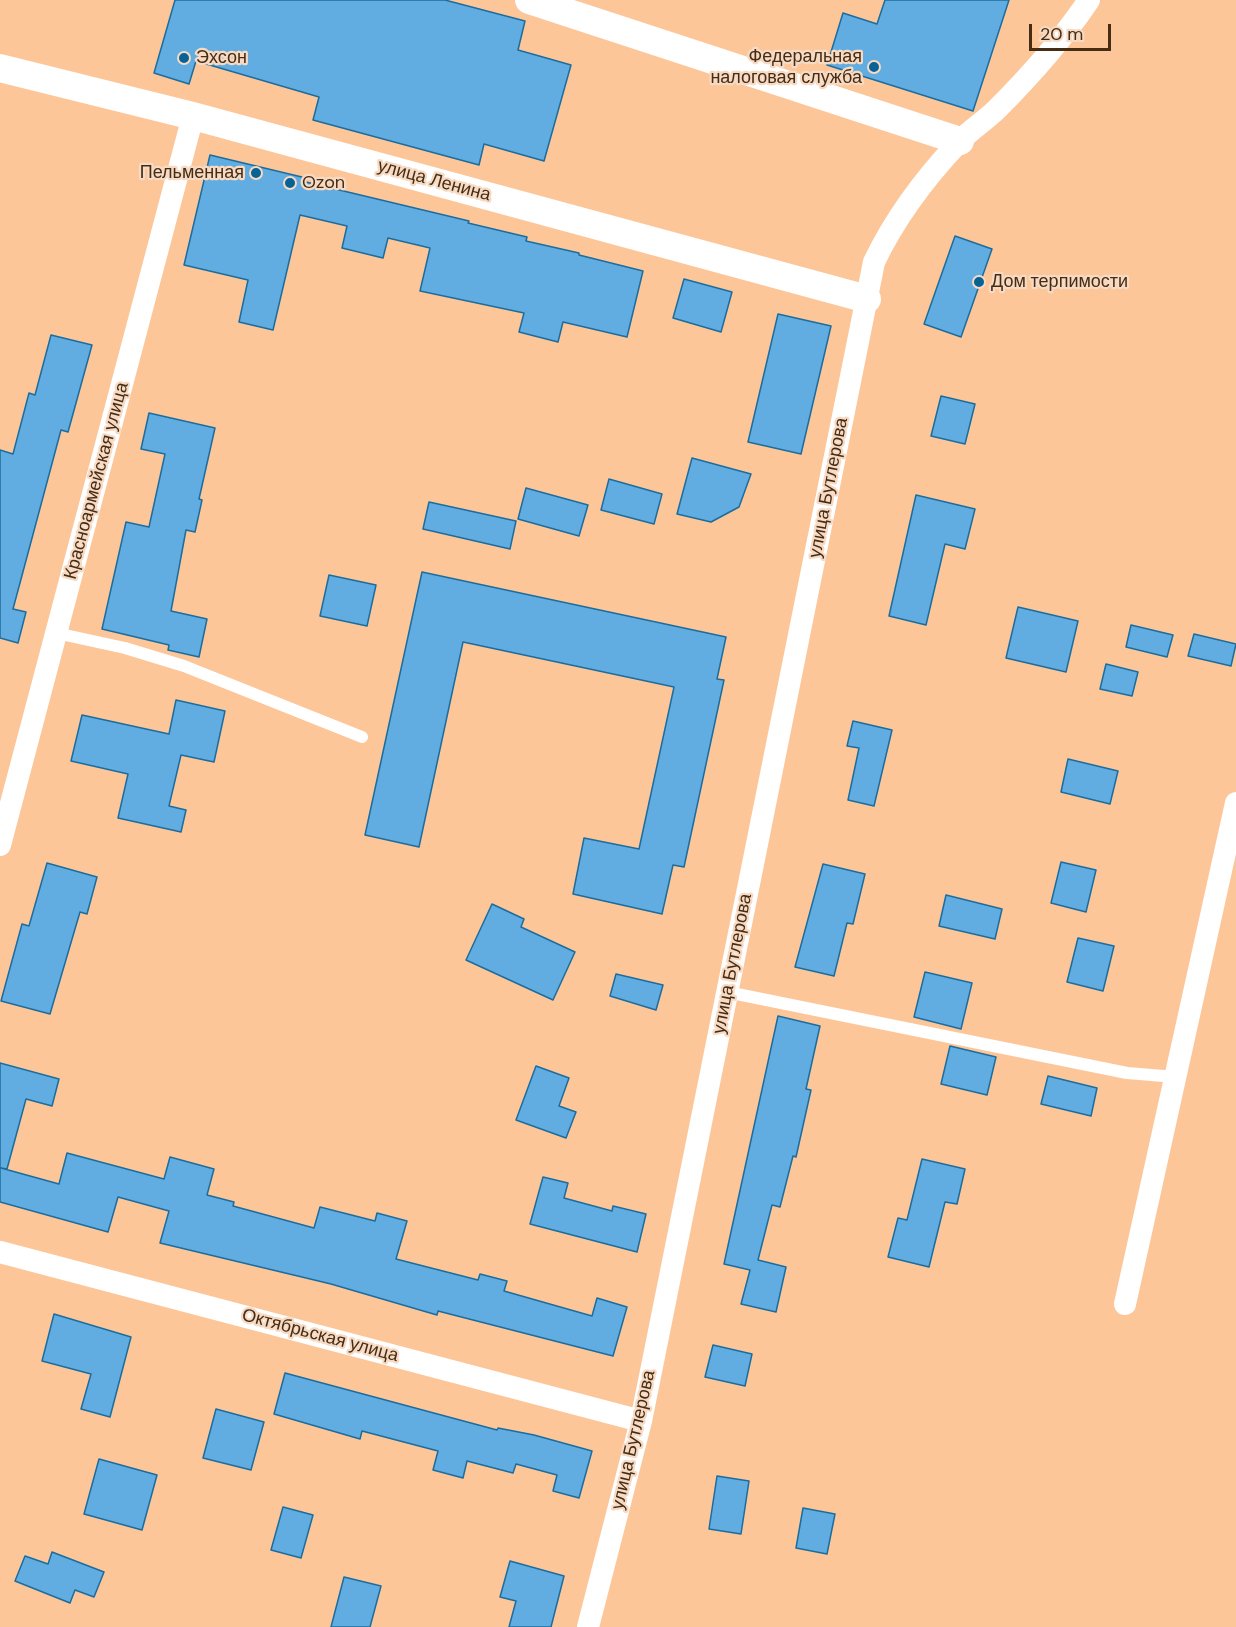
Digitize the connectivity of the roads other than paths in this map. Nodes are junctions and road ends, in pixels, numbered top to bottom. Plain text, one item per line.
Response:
1 (529, 0) edge
2 (1089, 0) edge
3 (0, 68) edge
4 (193, 116) junction
5 (960, 141) junction
6 (867, 299) junction
7 (56, 633) junction
8 (362, 737) dead end
9 (1236, 803) edge
10 (0, 845) edge
11 (727, 992) junction
12 (1176, 1077) junction
13 (0, 1252) edge
14 (1125, 1304) dead end
15 (641, 1421) junction
16 (588, 1627) edge

1 - 5 street
2 - 5 street, улица Бутлерова
3 - 4 street, улица Ленина
4 - 6 street, улица Ленина
4 - 7 street, Красноармейская улица
5 - 6 street, улица Бутлерова
6 - 11 street, улица Бутлерова
7 - 8 lane
7 - 10 street, Красноармейская улица
9 - 12 street
11 - 12 lane
11 - 15 street, улица Бутлерова
12 - 14 street
13 - 15 street, Октябрьская улица
15 - 16 street, улица Бутлерова

